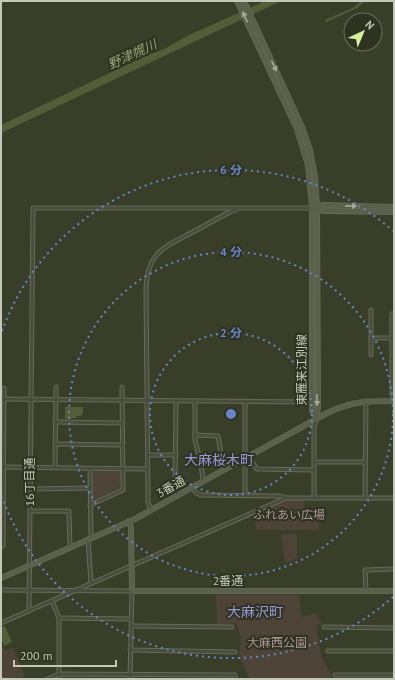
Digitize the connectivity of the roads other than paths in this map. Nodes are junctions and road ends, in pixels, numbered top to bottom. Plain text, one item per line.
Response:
1 (237, 1) edge
2 (244, 1) edge
3 (394, 207) edge
4 (316, 208) junction
5 (243, 209) junction
6 (394, 212) edge
7 (371, 310) dead end
8 (394, 314) edge
9 (371, 338) junction
10 (393, 338) edge
11 (371, 355) dead end
12 (56, 387) dead end
13 (122, 387) dead end
14 (4, 388) dead end
15 (3, 399) edge
16 (31, 399) junction
17 (56, 399) junction
18 (122, 400) junction
19 (147, 400) junction
20 (394, 400) edge
21 (176, 401) junction
22 (195, 401) junction
23 (245, 401) junction
24 (366, 401) junction
25 (312, 402) junction
26 (316, 418) junction
27 (2, 422) edge
28 (56, 422) junction
29 (122, 423) junction
30 (195, 435) junction
31 (55, 444) junction
32 (2, 445) edge
33 (122, 445) junction
34 (148, 455) junction
35 (176, 455) junction
36 (246, 457) junction
37 (315, 462) junction
38 (365, 462) junction
39 (2, 467) edge
40 (30, 467) junction
41 (55, 467) junction
42 (90, 468) junction
43 (124, 468) junction
44 (147, 469) junction
45 (224, 470) junction
46 (314, 470) junction
47 (203, 481) junction
48 (192, 487) junction
49 (30, 488) junction
50 (90, 488) junction
51 (2, 490) edge
52 (178, 495) junction
53 (245, 495) junction
54 (365, 497) junction
55 (286, 498) junction
56 (314, 498) junction
57 (394, 498) edge
58 (90, 505) junction
59 (150, 510) junction
60 (30, 511) junction
61 (129, 521) junction
62 (90, 538) junction
63 (1, 546) edge
64 (70, 548) junction
65 (132, 564) junction
66 (30, 566) junction
67 (394, 570) edge
68 (1, 578) edge
69 (91, 584) junction
70 (1, 590) edge
71 (29, 590) junction
72 (76, 591) junction
73 (132, 591) junction
74 (366, 591) junction
75 (394, 591) edge
76 (52, 601) junction
77 (30, 611) junction
78 (59, 618) junction
79 (131, 619) junction
80 (1, 623) edge
81 (131, 626) junction
82 (232, 627) dead end
83 (324, 627) dead end
84 (394, 628) edge
85 (130, 650) junction
86 (328, 651) dead end
87 (394, 651) edge
88 (235, 652) dead end
89 (59, 674) junction
90 (104, 674) junction
91 (130, 674) junction
92 (160, 675) junction
93 (335, 675) dead end
94 (394, 675) edge
95 (48, 679) edge
96 (59, 679) edge
97 (104, 679) edge
98 (130, 679) edge
99 (160, 679) edge
100 (235, 679) edge

4 -> 1 main road, 東雁来江別線
2 -> 4 main road, 東雁来江別線
4 -> 3 main road
4 - 5 street
4 - 6 main road
4 - 25 main road, 東雁来江別線
4 -> 26 main road, 東雁来江別線
5 - 16 street, 16丁目通
5 - 19 street
7 - 9 street
8 - 10 street
9 - 10 street
9 - 11 street
10 - 20 street
12 - 17 street
13 - 18 street
14 - 15 street
15 - 16 street
15 - 27 street
16 - 17 street
16 - 40 street, 16丁目通
17 - 18 street
17 - 28 street
18 - 19 street
18 - 29 street
19 - 21 street
19 - 34 street
20 - 24 main road, 3番通
21 - 22 street
21 - 35 street
22 - 23 street
22 - 30 street
23 - 25 street
23 - 36 street
24 - 26 main road, 3番通
24 - 38 street
25 - 26 main road, 東雁来江別線
26 - 36 main road, 3番通
26 - 37 street
27 - 32 street
28 - 29 street
28 - 31 street
29 - 33 street
30 - 45 street
30 - 47 street
31 - 33 street
31 - 41 street
32 - 39 street
33 - 43 street
34 - 35 street
34 - 44 street
35 - 52 street
36 - 45 main road, 3番通
36 - 46 street
36 - 53 street
37 - 38 street
37 - 46 street
38 - 54 street
39 - 40 street
39 - 51 street
40 - 41 street
40 - 49 street, 16丁目通
41 - 42 street
42 - 43 street
42 - 50 street
43 - 44 street
43 - 58 street
44 - 59 street
45 - 47 main road, 3番通
46 - 56 street
47 - 48 main road, 3番通
48 - 52 main road, 3番通
48 - 53 street
49 - 50 street
49 - 60 street, 16丁目通
50 - 58 street
51 - 63 street
52 - 59 main road, 3番通
53 - 55 street
54 - 56 street
54 - 57 street
55 - 56 street
55 - 65 street
58 - 62 street
59 - 61 main road, 3番通
60 - 64 street
60 - 66 street, 16丁目通
61 - 62 main road, 3番通
61 - 65 main road
62 - 64 main road, 3番通
62 - 69 street
64 - 66 main road, 3番通
65 - 69 street
65 - 73 main road
66 - 68 main road, 3番通
66 - 71 street, 16丁目通
67 - 74 street
69 - 72 street
70 - 71 street
71 - 72 street
71 - 77 street, 16丁目通
72 - 73 street
72 - 76 street
73 - 74 main road, 2番通
73 - 79 street
74 - 75 main road, 2番通
76 - 77 street
76 - 78 street
77 - 80 street
78 - 79 street
78 - 89 street
79 - 81 street
81 - 82 street
81 - 85 street
83 - 84 street
85 - 88 street
85 - 91 street
86 - 87 street
89 - 90 street
89 - 95 street
89 - 96 street
90 - 91 street
90 - 97 street
91 - 92 street
91 - 98 street
92 - 99 street
92 - 100 street
93 - 94 street

